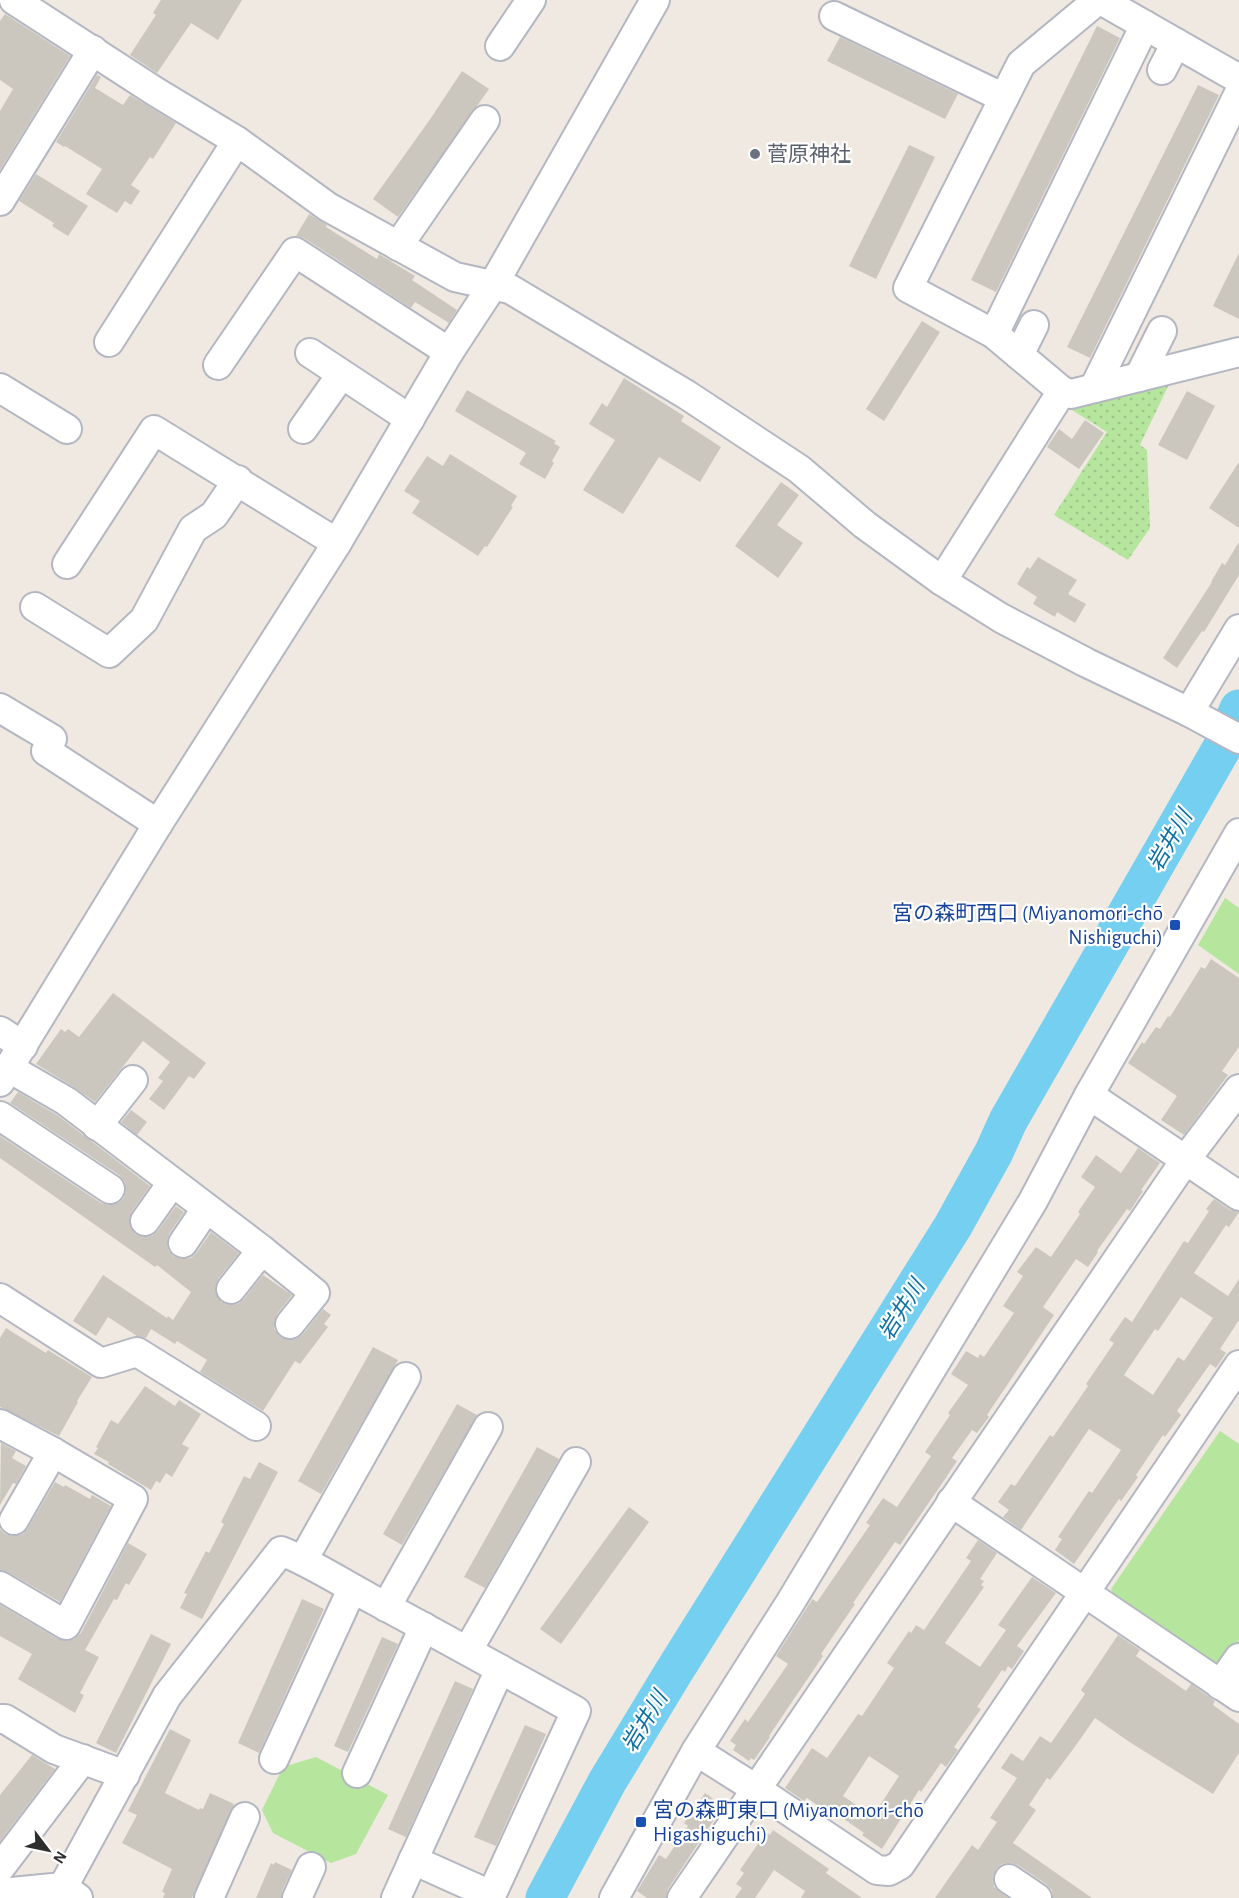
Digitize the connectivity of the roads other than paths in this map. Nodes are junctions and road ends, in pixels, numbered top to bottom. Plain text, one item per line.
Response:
1 (14, 0) edge
2 (531, 0) edge
3 (1099, 0) edge
4 (650, 2) edge
5 (834, 16) dead end
6 (1145, 25) junction
7 (1176, 43) junction
8 (500, 46) dead end
9 (93, 50) junction
10 (1162, 70) dead end
11 (1239, 79) edge
12 (1239, 93) edge
13 (1004, 98) junction
14 (485, 120) dead end
15 (237, 141) junction
16 (0, 201) edge
17 (398, 246) junction
18 (493, 285) junction
19 (1034, 325) dead end
20 (1162, 331) dead end
21 (994, 334) junction
22 (109, 342) dead end
23 (449, 352) junction
24 (1239, 352) edge
25 (310, 353) dead end
26 (1019, 355) junction
27 (218, 365) dead end
28 (341, 375) junction
29 (1139, 377) junction
30 (0, 388) edge
31 (1094, 388) junction
32 (1062, 390) junction
33 (410, 419) junction
34 (67, 429) dead end
35 (303, 429) dead end
36 (238, 480) junction
37 (337, 543) junction
38 (68, 564) dead end
39 (942, 581) junction
40 (35, 607) dead end
41 (1239, 629) edge
42 (0, 708) edge
43 (1194, 714) junction
44 (1239, 739) edge
45 (158, 824) junction
46 (1239, 833) edge
47 (8, 1057) edge
48 (133, 1080) dead end
49 (1239, 1089) edge
50 (1089, 1095) junction
51 (0, 1116) edge
52 (98, 1126) junction
53 (1186, 1159) junction
54 (172, 1183) junction
55 (110, 1189) dead end
56 (1239, 1196) edge
57 (206, 1209) junction
58 (145, 1221) dead end
59 (183, 1243) dead end
60 (262, 1250) junction
61 (231, 1289) dead end
62 (0, 1298) edge
63 (290, 1324) dead end
64 (1239, 1365) edge
65 (406, 1377) dead end
66 (0, 1424) edge
67 (256, 1426) dead end
68 (488, 1426) dead end
69 (53, 1452) junction
70 (576, 1462) dead end
71 (951, 1502) junction
72 (14, 1520) dead end
73 (303, 1560) junction
74 (0, 1586) edge
75 (352, 1588) junction
76 (1085, 1592) junction
77 (386, 1607) junction
78 (424, 1627) junction
79 (468, 1650) junction
80 (1239, 1658) edge
81 (500, 1669) junction
82 (1230, 1691) edge
83 (0, 1719) edge
84 (696, 1751) junction
85 (274, 1759) dead end
86 (83, 1760) junction
87 (357, 1773) dead end
88 (124, 1775) junction
89 (756, 1789) junction
90 (245, 1817) dead end
91 (414, 1860) junction
92 (311, 1867) dead end
93 (0, 1868) edge
94 (1009, 1879) dead end
95 (71, 1892) edge
96 (0, 1893) edge
97 (490, 1897) edge
98 (209, 1898) edge
99 (297, 1898) edge
100 (396, 1898) edge
101 (614, 1898) edge
102 (682, 1898) edge
103 (1037, 1898) edge

1 - 9 street
2 - 8 street
3 - 6 street
3 - 13 street
4 - 18 street
5 - 13 street
6 - 7 street
6 - 21 street
7 - 10 street
7 - 11 street
9 - 15 street
9 - 16 street
12 - 31 street
13 - 21 street
14 - 17 street
15 - 17 street
15 - 22 street
17 - 18 street
18 - 23 street
18 - 39 street
19 - 26 street
20 - 29 street
21 - 26 street
23 - 27 street
23 - 33 street
24 - 29 street
25 - 28 street
26 - 32 street
28 - 33 street
28 - 35 street
29 - 31 street
30 - 34 street
31 - 32 street
32 - 39 street
33 - 37 street
36 - 37 street
36 - 38 street
36 - 40 street
37 - 45 street
39 - 43 street
41 - 43 street
42 - 45 street
43 - 44 street
45 - 47 street
46 - 50 street
47 - 52 street
48 - 52 street
49 - 53 street
50 - 53 street
50 - 84 street
51 - 55 street
52 - 54 street
53 - 56 street
53 - 71 street
54 - 57 street
54 - 58 street
57 - 59 street
57 - 60 street
60 - 61 street
60 - 63 street
62 - 67 street
64 - 76 street
65 - 73 street
66 - 69 street
68 - 77 street
69 - 72 street
69 - 74 street
70 - 79 street
71 - 76 street
71 - 89 street
73 - 75 street
73 - 88 street
75 - 77 street
75 - 85 street
76 - 82 street
76 - 89 street
77 - 78 street
78 - 79 street
78 - 87 street
79 - 81 street
80 - 82 street
81 - 91 street
81 - 97 street
83 - 86 street
84 - 89 street
84 - 101 street
86 - 88 street
86 - 93 street
88 - 95 street
89 - 102 street
90 - 98 street
91 - 97 street
91 - 100 street
92 - 99 street
94 - 103 street
95 - 96 street

